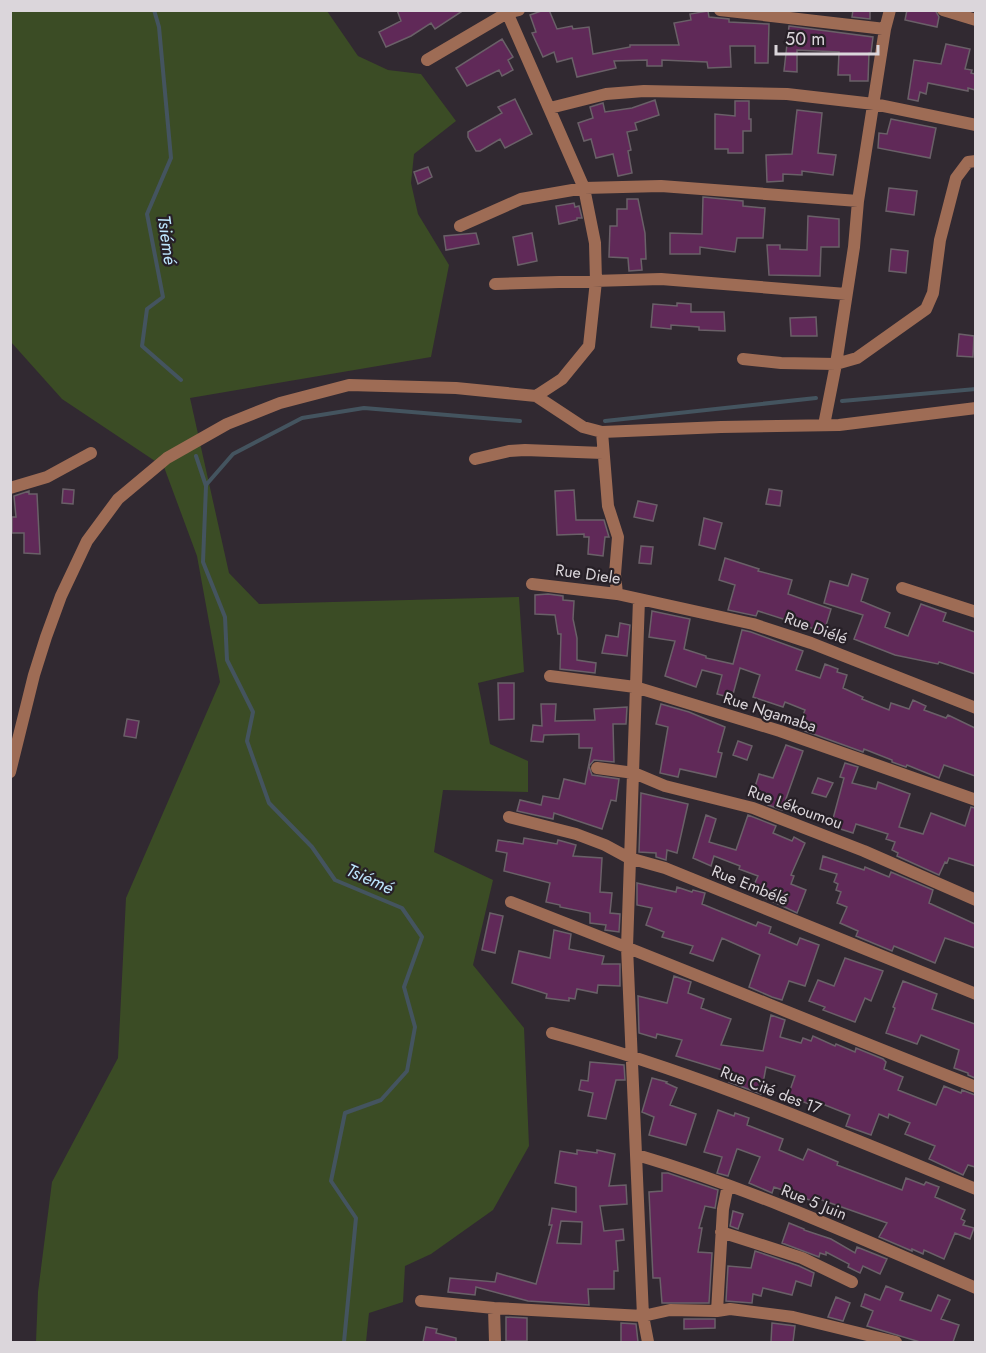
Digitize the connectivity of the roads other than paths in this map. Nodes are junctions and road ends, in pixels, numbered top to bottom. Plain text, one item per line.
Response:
1 (720, 10) edge
2 (890, 10) edge
3 (943, 10) edge
4 (511, 11) edge
5 (975, 20) edge
6 (885, 29) junction
7 (427, 60) dead end
8 (874, 104) junction
9 (550, 108) junction
10 (975, 126) edge
11 (975, 161) edge
12 (584, 188) junction
13 (858, 201) junction
14 (460, 226) dead end
15 (596, 281) junction
16 (495, 284) dead end
17 (846, 294) junction
18 (743, 359) dead end
19 (836, 364) junction
20 (536, 396) junction
21 (975, 408) edge
22 (824, 425) junction
23 (602, 432) junction
24 (91, 453) dead end
25 (603, 453) junction
26 (475, 459) dead end
27 (10, 488) edge
28 (532, 584) dead end
29 (902, 588) dead end
30 (617, 594) junction
31 (639, 599) junction
32 (975, 612) edge
33 (550, 676) dead end
34 (635, 687) junction
35 (975, 708) edge
36 (13, 756) edge
37 (597, 768) dead end
38 (10, 772) edge
39 (634, 773) junction
40 (975, 800) edge
41 (510, 817) dead end
42 (629, 858) junction
43 (975, 900) edge
44 (511, 902) dead end
45 (627, 947) junction
46 (975, 994) edge
47 (552, 1033) dead end
48 (633, 1056) junction
49 (975, 1087) edge
50 (637, 1155) junction
51 (728, 1185) junction
52 (975, 1189) edge
53 (721, 1232) junction
54 (852, 1282) dead end
55 (975, 1288) edge
56 (421, 1301) dead end
57 (494, 1308) junction
58 (717, 1311) junction
59 (643, 1316) junction
60 (495, 1342) edge
61 (648, 1342) edge
62 (896, 1342) edge

1 - 6 street
2 - 6 street
3 - 5 street
4 - 7 street
4 - 9 street
6 - 8 street
8 - 9 street
8 - 10 street
8 - 13 street
9 - 12 street
11 - 19 street
12 - 13 street
12 - 14 street
12 - 15 street
13 - 17 street
15 - 16 street
15 - 17 street
15 - 20 street
17 - 19 street
18 - 19 street
19 - 22 street
20 - 23 street
20 - 36 street
21 - 22 street
22 - 23 street
23 - 25 street
24 - 27 street
25 - 26 street
25 - 30 street
28 - 30 street, Rue Diele
29 - 32 street
30 - 31 street, Rue Diele
31 - 34 street
31 - 35 street, Rue Diélé
33 - 34 street, Rue Ngamaba
34 - 39 street
34 - 40 street, Rue Ngamaba
36 - 38 street
37 - 39 street, Rue Lékoumou
39 - 42 street
39 - 43 street, Rue Lékoumou
41 - 42 street, Rue Embélé
42 - 45 street
42 - 46 street, Rue Embélé
44 - 45 street
45 - 48 street
45 - 49 street
47 - 48 street, Rue Cité des 17
48 - 50 street
48 - 52 street, Rue Cité des 17
50 - 51 street, Rue 5 Juin
50 - 59 street
51 - 53 street
51 - 55 street, Rue 5 Juin
53 - 54 street
53 - 58 street
56 - 57 street
57 - 59 street
57 - 60 street
58 - 59 street
58 - 62 street
59 - 61 street

